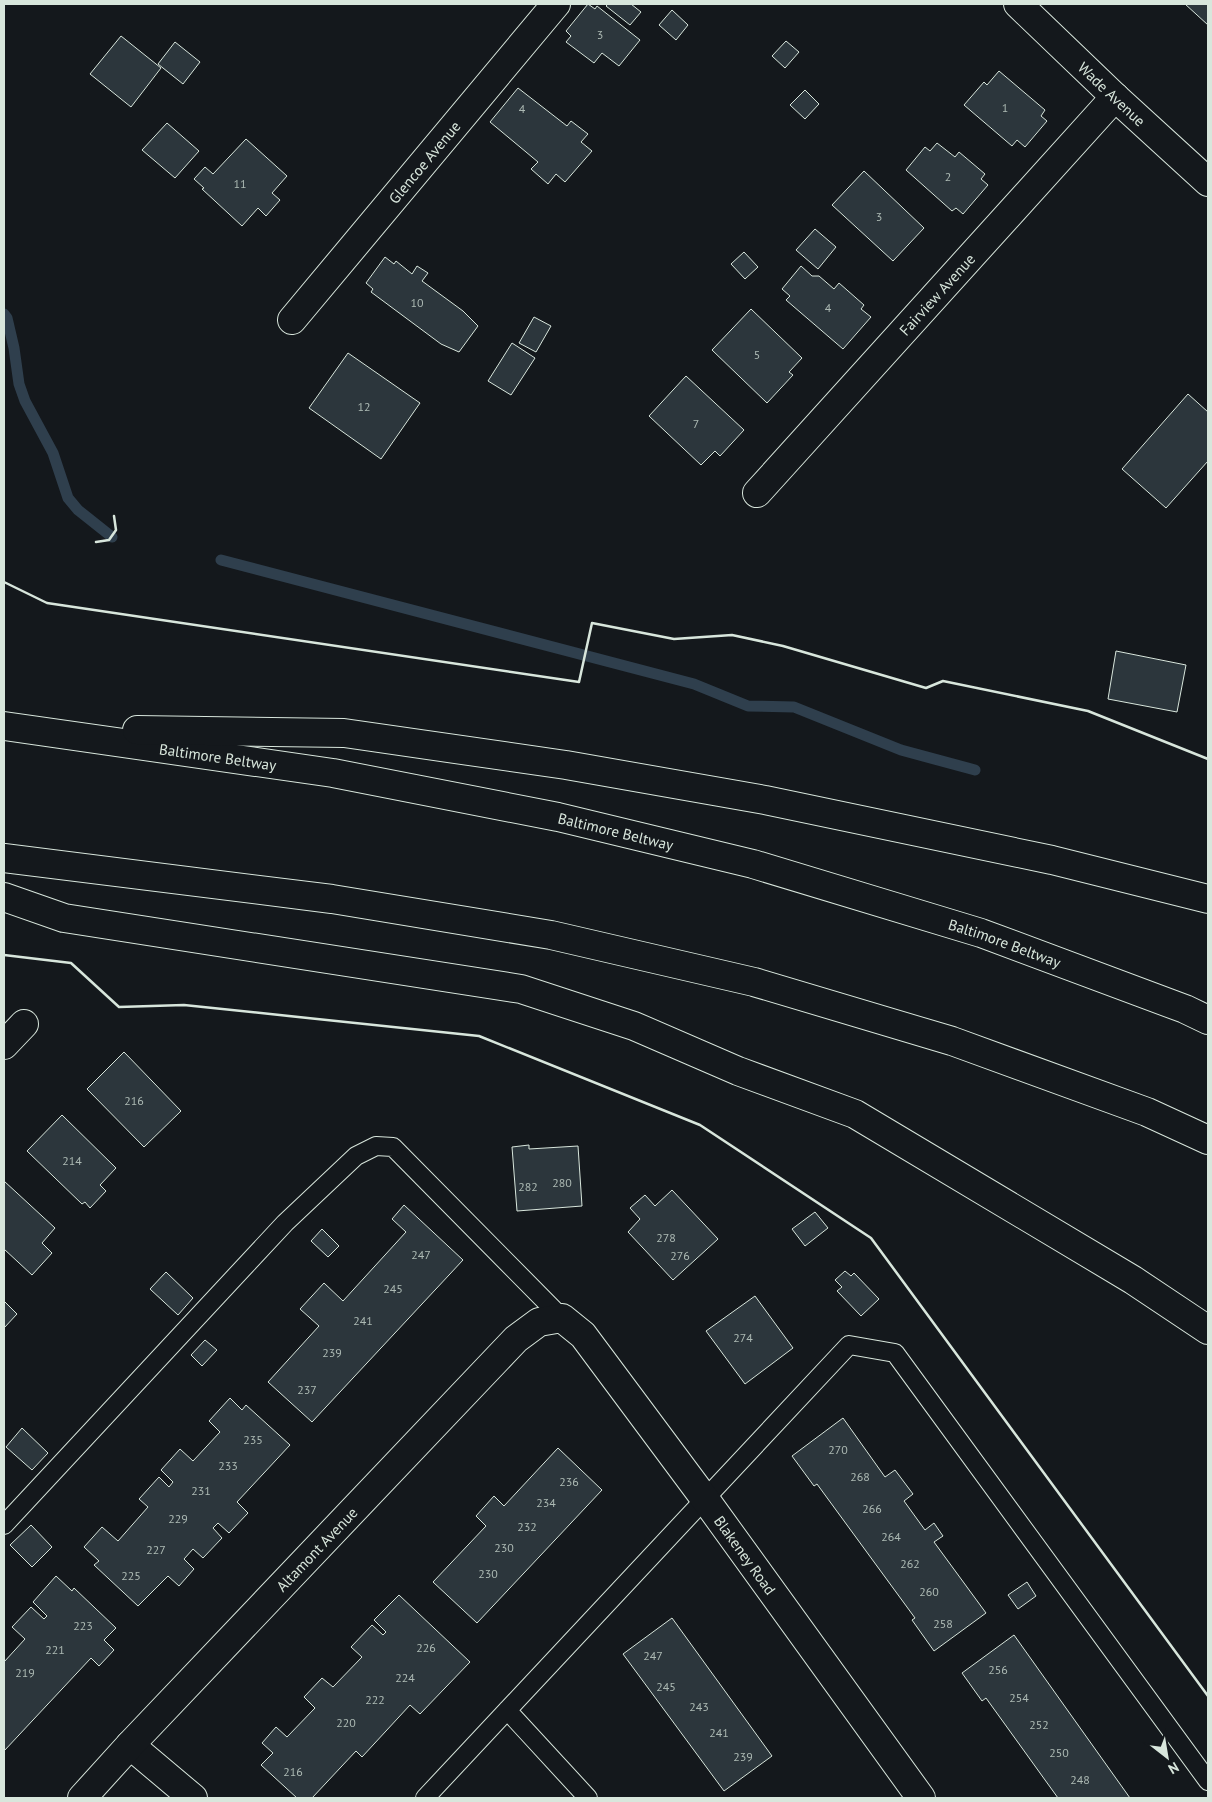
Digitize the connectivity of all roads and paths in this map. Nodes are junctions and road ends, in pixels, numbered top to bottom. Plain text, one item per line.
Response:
1 (556, 4) edge
2 (1018, 4) edge
3 (1115, 97) junction
4 (1208, 182) edge
5 (292, 320) dead end
6 (757, 493) dead end
7 (15, 728) edge
8 (4, 858) edge
9 (4, 897) edge
10 (1208, 899) edge
11 (1208, 1020) edge
12 (24, 1024) dead end
13 (4, 1045) edge
14 (1208, 1140) edge
15 (562, 1318) junction
16 (1208, 1330) edge
17 (705, 1499) junction
18 (4, 1525) edge
19 (507, 1710) junction
20 (130, 1745) junction
21 (1208, 1781) edge
22 (82, 1798) edge
23 (192, 1798) edge
24 (425, 1798) edge
25 (588, 1798) edge
26 (921, 1798) edge

1 - 5 main road, Glencoe Avenue
2 - 3 main road, Wade Avenue
3 - 4 main road, Wade Avenue
3 - 6 main road, Fairview Avenue
7 - 10 main road
7 - 11 main road, Baltimore Beltway
8 - 14 main road
9 - 16 main road
12 - 13 main road
15 - 17 main road, Blakeney Road
15 - 18 lane
15 - 20 main road, Altamont Avenue
17 - 19 lane
17 - 21 lane
17 - 26 main road, Blakeney Road
19 - 24 lane
19 - 25 lane
20 - 22 main road, Altamont Avenue
20 - 23 main road

